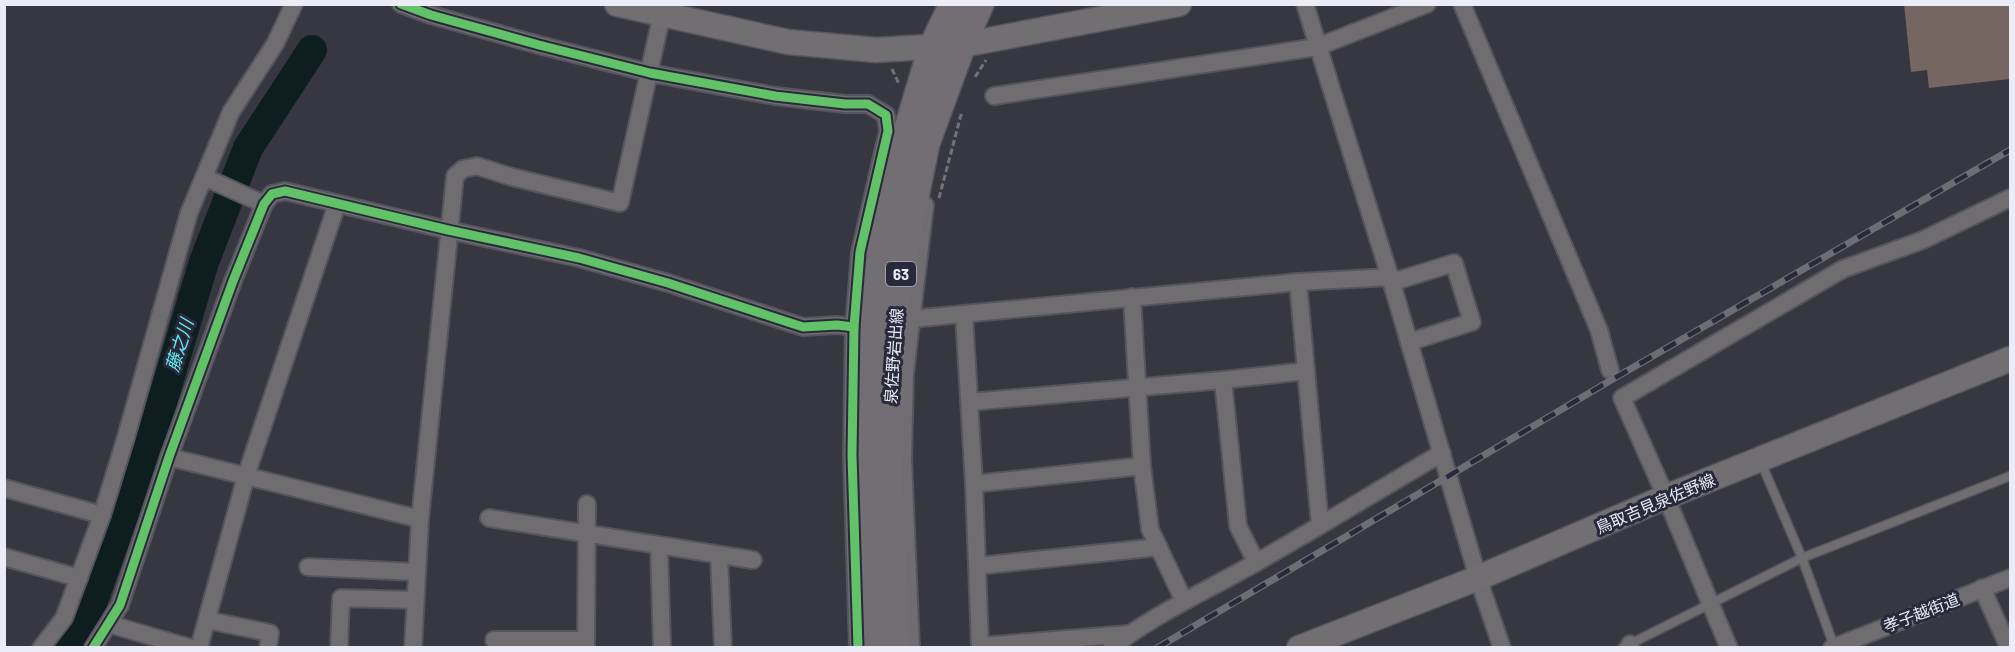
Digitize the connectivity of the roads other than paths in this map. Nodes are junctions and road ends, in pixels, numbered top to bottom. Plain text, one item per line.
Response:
1 (294, 4) edge
2 (401, 4) edge
3 (617, 4) edge
4 (953, 4) edge
5 (980, 4) edge
6 (1179, 4) edge
7 (1305, 4) edge
8 (1427, 4) edge
9 (1462, 4) edge
10 (662, 14) junction
11 (962, 45) junction
12 (1317, 47) junction
13 (932, 48) junction
14 (650, 73) junction
15 (994, 96) dead end
16 (934, 121) junction
17 (208, 179) junction
18 (2010, 198) edge
19 (259, 202) junction
20 (337, 204) junction
21 (448, 230) junction
22 (1390, 278) junction
23 (1298, 282) junction
24 (1132, 297) junction
25 (964, 315) junction
26 (911, 319) junction
27 (854, 327) junction
28 (1409, 342) junction
29 (2010, 359) edge
30 (1610, 370) dead end
31 (1306, 371) junction
32 (1223, 380) junction
33 (1138, 386) junction
34 (970, 402) junction
35 (1442, 453) junction
36 (169, 457) junction
37 (1760, 460) junction
38 (1142, 466) junction
39 (246, 476) junction
40 (2010, 476) edge
41 (974, 484) junction
42 (4, 488) edge
43 (1666, 497) junction
44 (587, 504) dead end
45 (102, 514) junction
46 (489, 518) dead end
47 (420, 519) junction
48 (1320, 525) junction
49 (586, 533) junction
50 (659, 546) junction
51 (1159, 547) junction
52 (882, 555) junction
53 (719, 556) junction
54 (4, 557) edge
55 (1802, 558) junction
56 (753, 560) dead end
57 (1256, 562) junction
58 (308, 567) dead end
59 (977, 567) junction
60 (417, 572) junction
61 (80, 578) junction
62 (1478, 578) junction
63 (2010, 578) edge
64 (1982, 588) junction
65 (415, 600) junction
66 (1184, 601) junction
67 (1710, 604) junction
68 (207, 620) junction
69 (109, 624) junction
70 (1129, 634) junction
71 (494, 640) dead end
72 (519, 644) edge
73 (586, 644) edge
74 (1314, 645) edge
75 (1628, 646) edge
76 (1833, 647) edge
77 (41, 648) edge
78 (93, 648) edge
79 (191, 648) edge
80 (199, 648) edge
81 (268, 648) edge
82 (339, 648) edge
83 (413, 648) edge
84 (662, 648) edge
85 (723, 648) edge
86 (858, 648) edge
87 (876, 648) edge
88 (896, 648) edge
89 (911, 648) edge
90 (1112, 648) edge
91 (1502, 648) edge
92 (1729, 648) edge
93 (2009, 648) edge

1 - 17 street
2 - 14 street
3 - 10 main road
4 - 13 main road, 泉佐野岩出線 / 63
5 - 11 main road, 泉佐野岩出線 / 63
6 - 11 main road
7 - 12 street
8 - 12 street
9 - 30 street
10 - 13 main road
10 - 14 street
11 - 13 main road
11 - 16 main road, 泉佐野岩出線 / 63
12 - 15 street
12 - 22 street
13 - 52 main road, 泉佐野岩出線 / 63
14 - 21 street
14 - 27 street
16 - 26 street
16 - 52 main road, 泉佐野岩出線 / 63
17 - 19 street
17 - 45 street
18 - 43 street
19 - 20 street
19 - 36 street
20 - 21 street
20 - 39 street
21 - 27 street
21 - 47 street
22 - 23 street
22 - 28 street
22 - 28 street
23 - 24 street
23 - 31 street
24 - 25 street
24 - 33 street
25 - 26 street
25 - 34 street
26 - 89 street
27 - 86 street
28 - 35 street
29 - 37 main road, 鳥取吉見泉佐野線
31 - 32 street
31 - 48 street
32 - 33 street
32 - 57 street
33 - 34 street
33 - 38 street
34 - 41 street
35 - 48 street
35 - 62 street
36 - 39 street
36 - 69 street
37 - 43 main road, 鳥取吉見泉佐野線
37 - 55 lane
38 - 41 street
38 - 51 street
39 - 47 street
39 - 68 street
40 - 55 lane
41 - 59 street
42 - 45 street
43 - 62 main road, 鳥取吉見泉佐野線
43 - 67 street
44 - 49 street
45 - 61 street
46 - 49 street
47 - 60 street
48 - 57 street
49 - 50 street
49 - 73 street
50 - 53 street
50 - 84 street
51 - 59 street
51 - 66 street
52 - 87 main road, 泉佐野岩出線 / 63
52 - 88 main road, 泉佐野岩出線 / 63
53 - 56 street
53 - 85 street
54 - 61 street
55 - 67 lane
55 - 76 lane
57 - 66 street
58 - 60 street
59 - 70 street
60 - 65 street
61 - 77 street
62 - 74 main road, 鳥取吉見泉佐野線
62 - 91 street
63 - 64 street, 孝子越街道
64 - 76 street, 孝子越街道
64 - 93 street
65 - 82 street
65 - 83 street
66 - 70 street
67 - 75 lane
67 - 92 street
68 - 80 street
68 - 81 street
69 - 78 street
69 - 79 street
70 - 90 street
71 - 72 street
72 - 73 street

